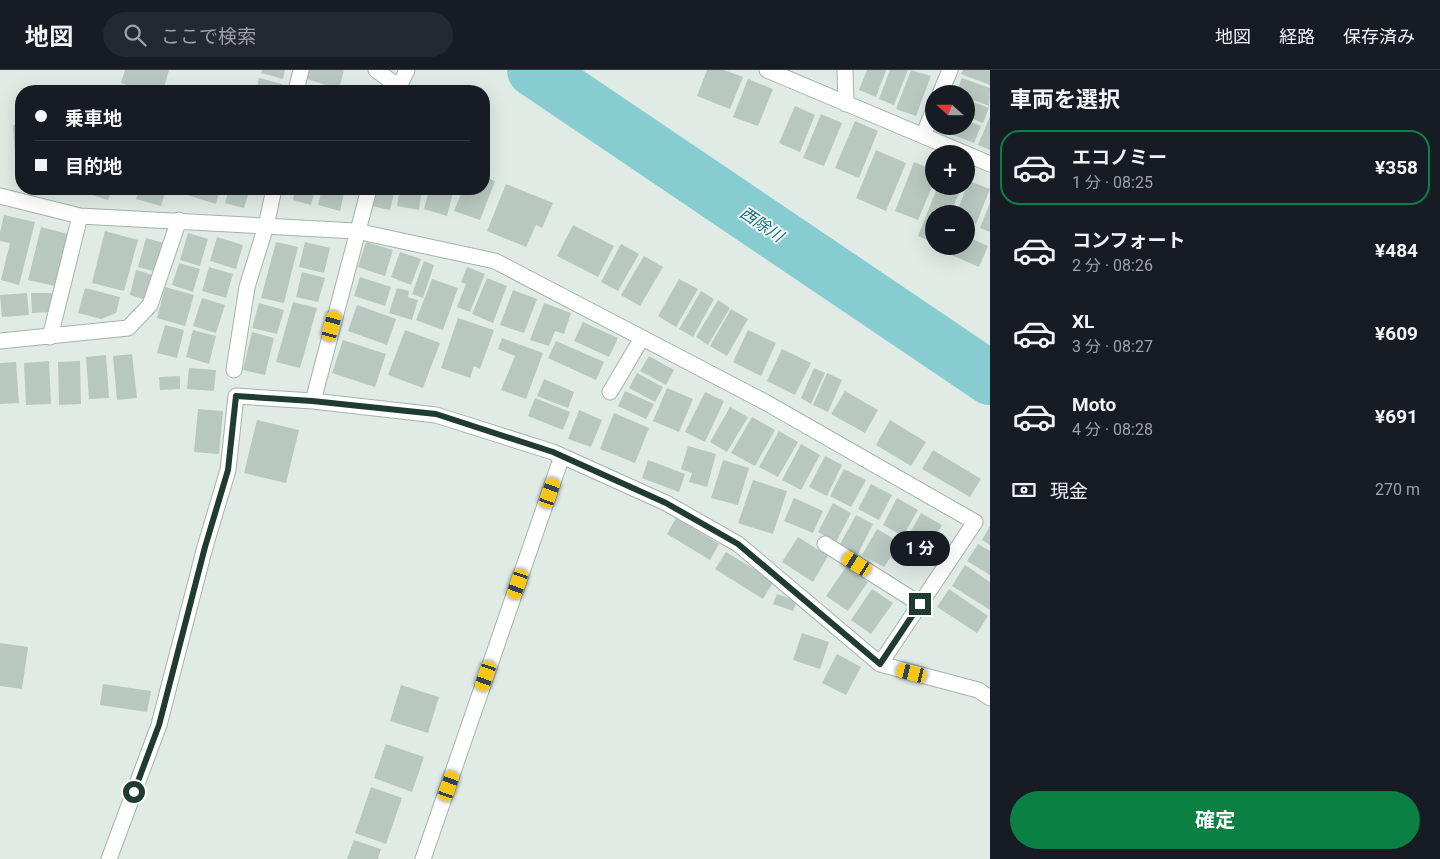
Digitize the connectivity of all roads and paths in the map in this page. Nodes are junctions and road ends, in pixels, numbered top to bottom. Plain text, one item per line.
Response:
1 (301, 70) edge
2 (376, 70) edge
3 (767, 70) edge
4 (845, 70) edge
5 (950, 70) edge
6 (402, 81) edge
7 (297, 85) edge
8 (944, 85) edge
9 (846, 104) junction
10 (925, 131) edge
11 (923, 136) junction
12 (990, 164) edge
13 (273, 195) edge
14 (367, 195) edge
15 (0, 196) edge
16 (80, 216) junction
17 (178, 220) junction
18 (266, 226) junction
19 (356, 231) junction
20 (50, 337) junction
21 (642, 338) junction
22 (0, 341) edge
23 (234, 370) dead end
24 (610, 392) dead end
25 (312, 401) junction
26 (562, 456) junction
27 (825, 544) dead end
28 (920, 604) junction
29 (880, 664) junction
30 (986, 691) edge
31 (109, 859) edge
32 (423, 859) edge

1 - 7 street
2 - 6 street
3 - 9 street
4 - 9 street
5 - 8 street
9 - 11 street
10 - 11 street
11 - 12 street
13 - 18 street
14 - 19 street
15 - 16 street
16 - 17 street
16 - 20 street
17 - 18 street
17 - 20 street
18 - 19 street
18 - 23 street
19 - 21 street
19 - 25 street
20 - 22 street
21 - 24 street
21 - 28 street
25 - 26 street
25 - 31 street
26 - 29 street
26 - 32 street
27 - 28 street
28 - 29 street
29 - 30 street

